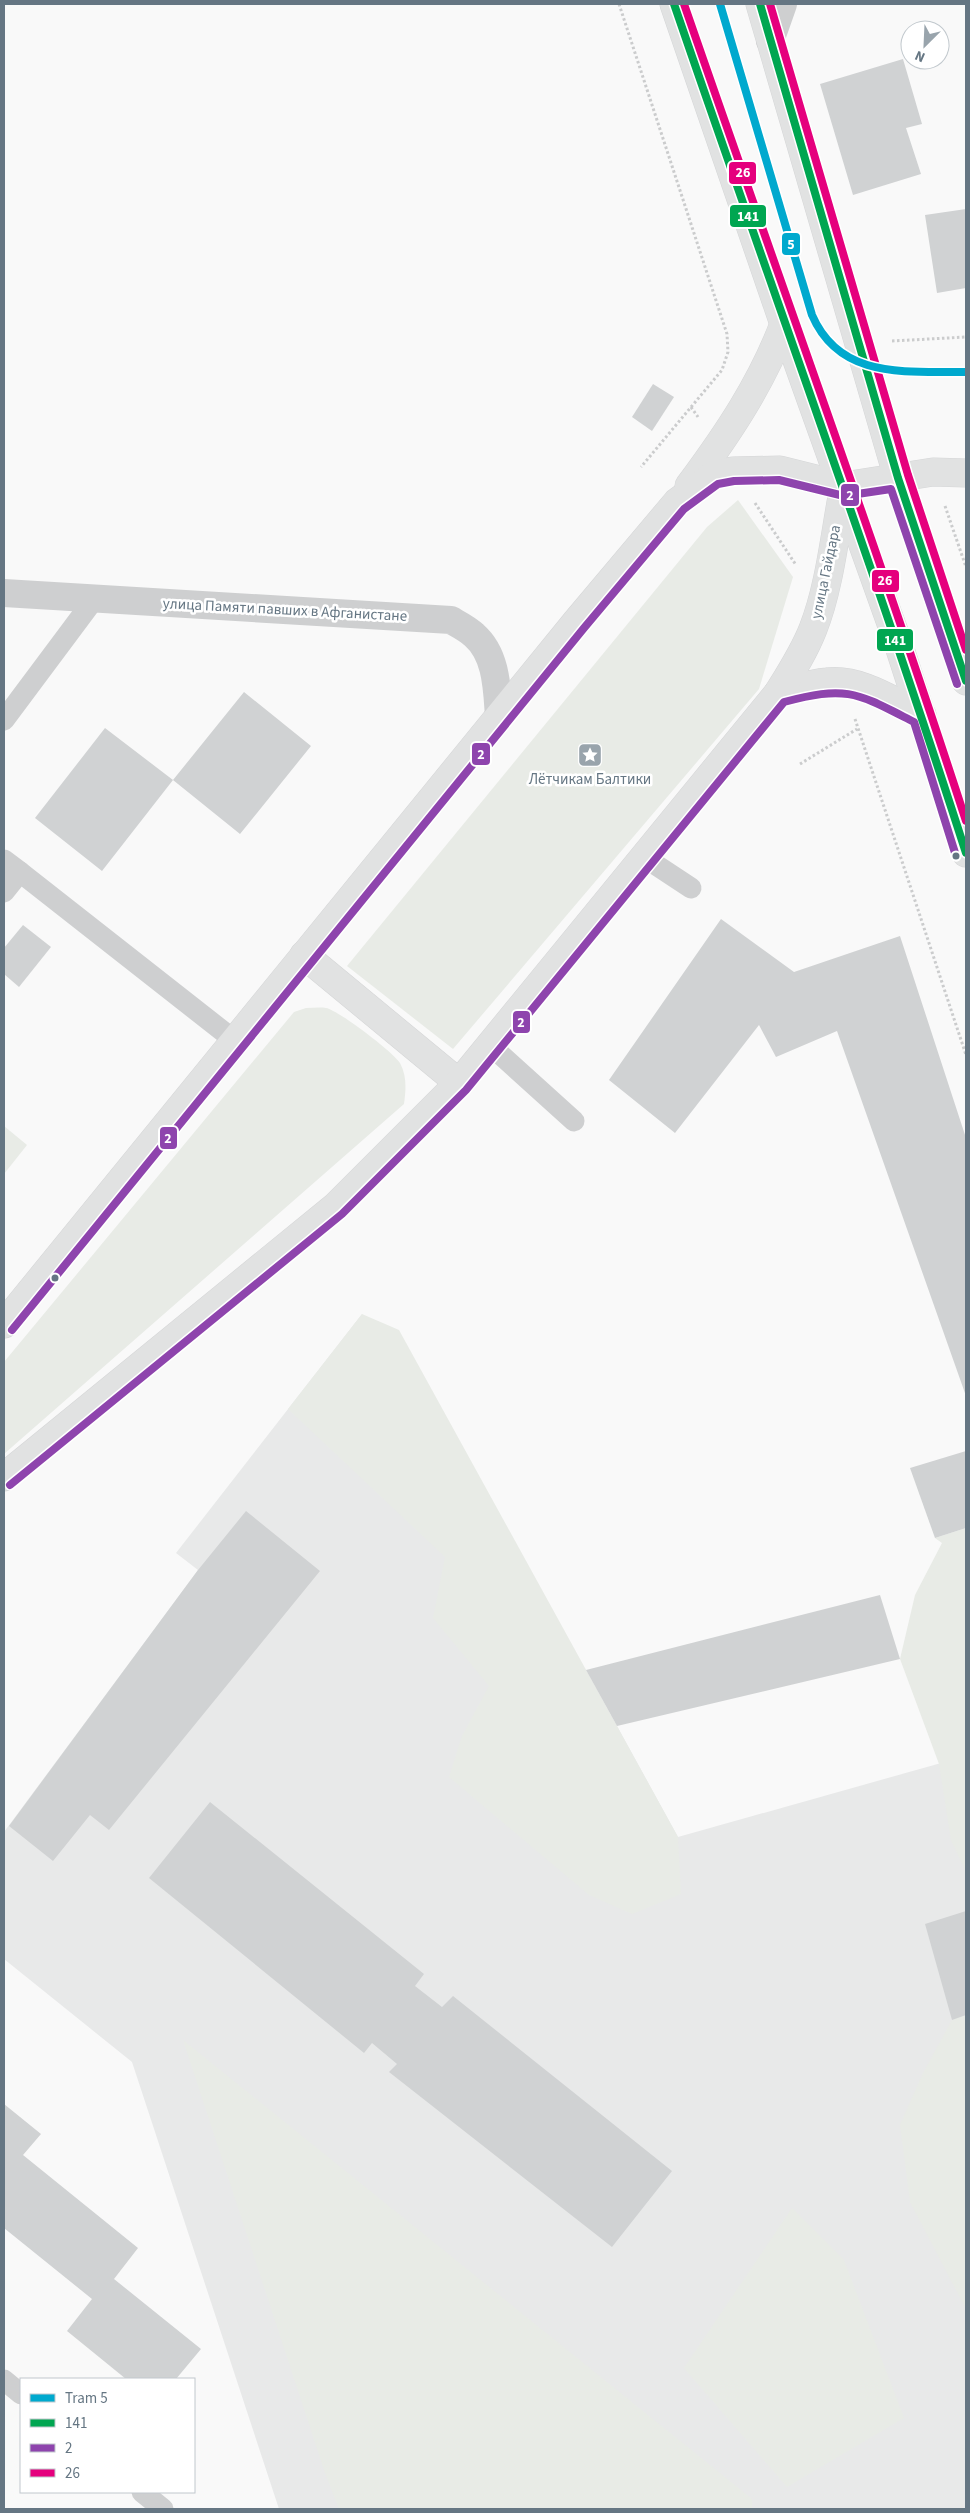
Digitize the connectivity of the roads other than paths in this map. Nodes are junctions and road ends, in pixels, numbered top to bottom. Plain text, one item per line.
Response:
1 (674, 4) edge
2 (760, 4) edge
3 (783, 4) edge
4 (770, 41) junction
5 (784, 324) junction
6 (966, 473) edge
7 (898, 478) junction
8 (844, 486) junction
9 (677, 502) junction
10 (4, 593) edge
11 (95, 598) junction
12 (966, 682) edge
13 (778, 693) junction
14 (922, 715) junction
15 (499, 717) junction
16 (4, 720) edge
17 (966, 853) edge
18 (644, 857) junction
19 (12, 866) edge
20 (691, 888) dead end
21 (4, 892) edge
22 (304, 955) junction
23 (234, 1040) junction
24 (490, 1045) junction
25 (459, 1083) junction
26 (574, 1121) dead end
27 (4, 1324) edge
28 (4, 1477) edge
29 (4, 2380) edge
30 (20, 2393) edge
31 (143, 2493) edge
32 (163, 2509) edge

1 - 5 main road
2 - 4 main road
3 - 4 street
4 - 7 main road
5 - 8 main road
5 - 9 main road
6 - 7 main road
7 - 8 main road
7 - 12 main road
8 - 9 main road
8 - 13 main road, улица Гайдара
8 - 14 main road
9 - 15 main road
10 - 11 street, улица Памяти павших в Афганистане
11 - 15 street, улица Памяти павших в Афганистане
11 - 16 lane
13 - 14 main road
13 - 18 main road, улица Гайдара
14 - 17 main road
15 - 22 main road
18 - 20 lane
18 - 24 main road, улица Гайдара
19 - 21 lane
19 - 23 lane
22 - 23 main road
22 - 25 main road
23 - 27 main road
24 - 25 main road, улица Гайдара
24 - 26 lane
25 - 28 main road, улица Гайдара
29 - 30 lane
31 - 32 lane

